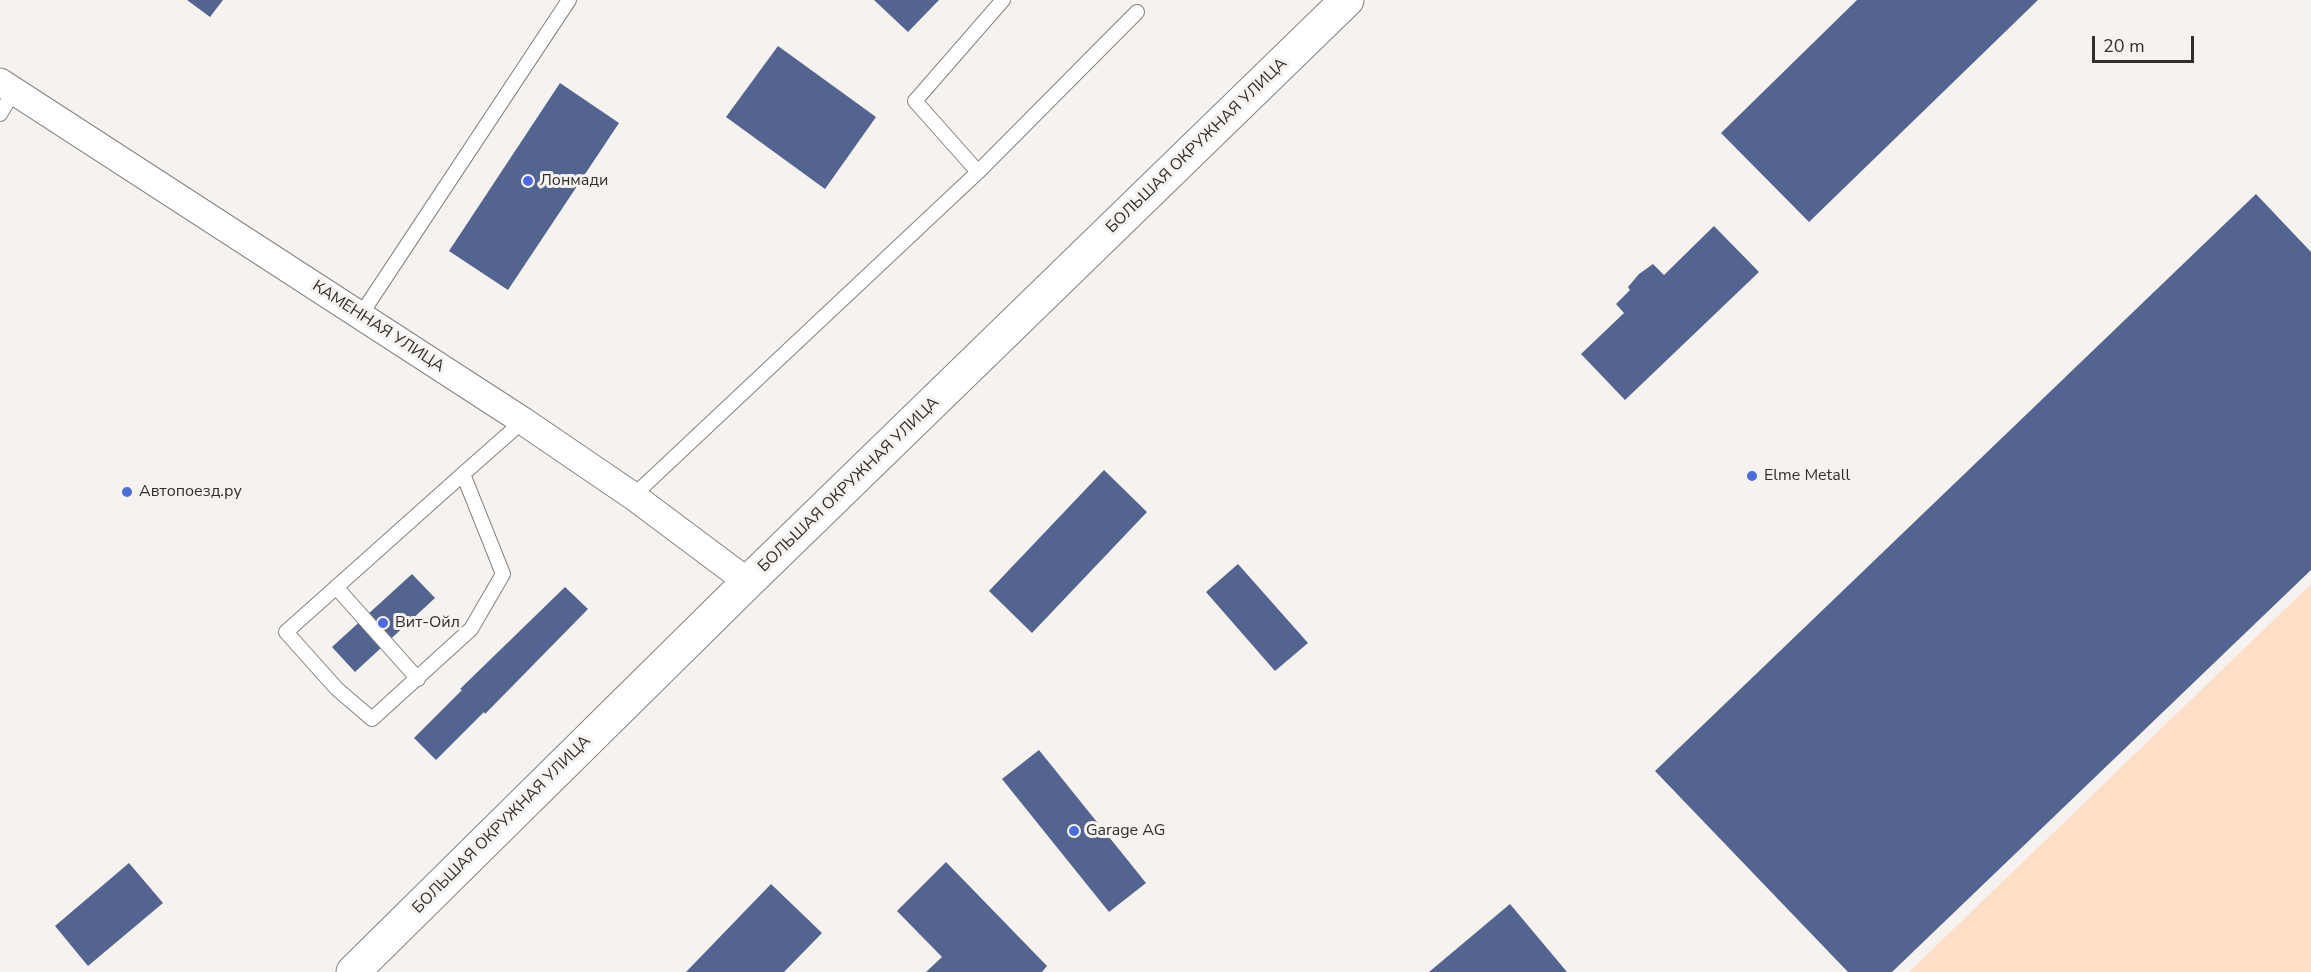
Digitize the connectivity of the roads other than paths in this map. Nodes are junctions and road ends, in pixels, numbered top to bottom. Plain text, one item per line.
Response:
1 (569, 0) edge
2 (1003, 0) edge
3 (1347, 0) edge
4 (1137, 12) dead end
5 (7, 86) edge
6 (0, 114) edge
7 (978, 172) junction
8 (360, 316) junction
9 (523, 421) junction
10 (463, 474) junction
11 (633, 496) junction
12 (748, 582) junction
13 (336, 587) junction
14 (417, 679) junction
15 (353, 972) edge

1 - 8 lane
2 - 7 lane
3 - 12 main road, БОЛЬШАЯ ОКРУЖНАЯ УЛИЦА
4 - 7 lane
5 - 6 lane
5 - 8 street, КАМЕННАЯ УЛИЦА
7 - 11 lane
8 - 9 street, КАМЕННАЯ УЛИЦА
9 - 10 lane
9 - 11 street, КАМЕННАЯ УЛИЦА
10 - 13 lane
10 - 14 lane
11 - 12 street, КАМЕННАЯ УЛИЦА
12 - 15 main road, БОЛЬШАЯ ОКРУЖНАЯ УЛИЦА
13 - 14 lane
13 - 14 lane

